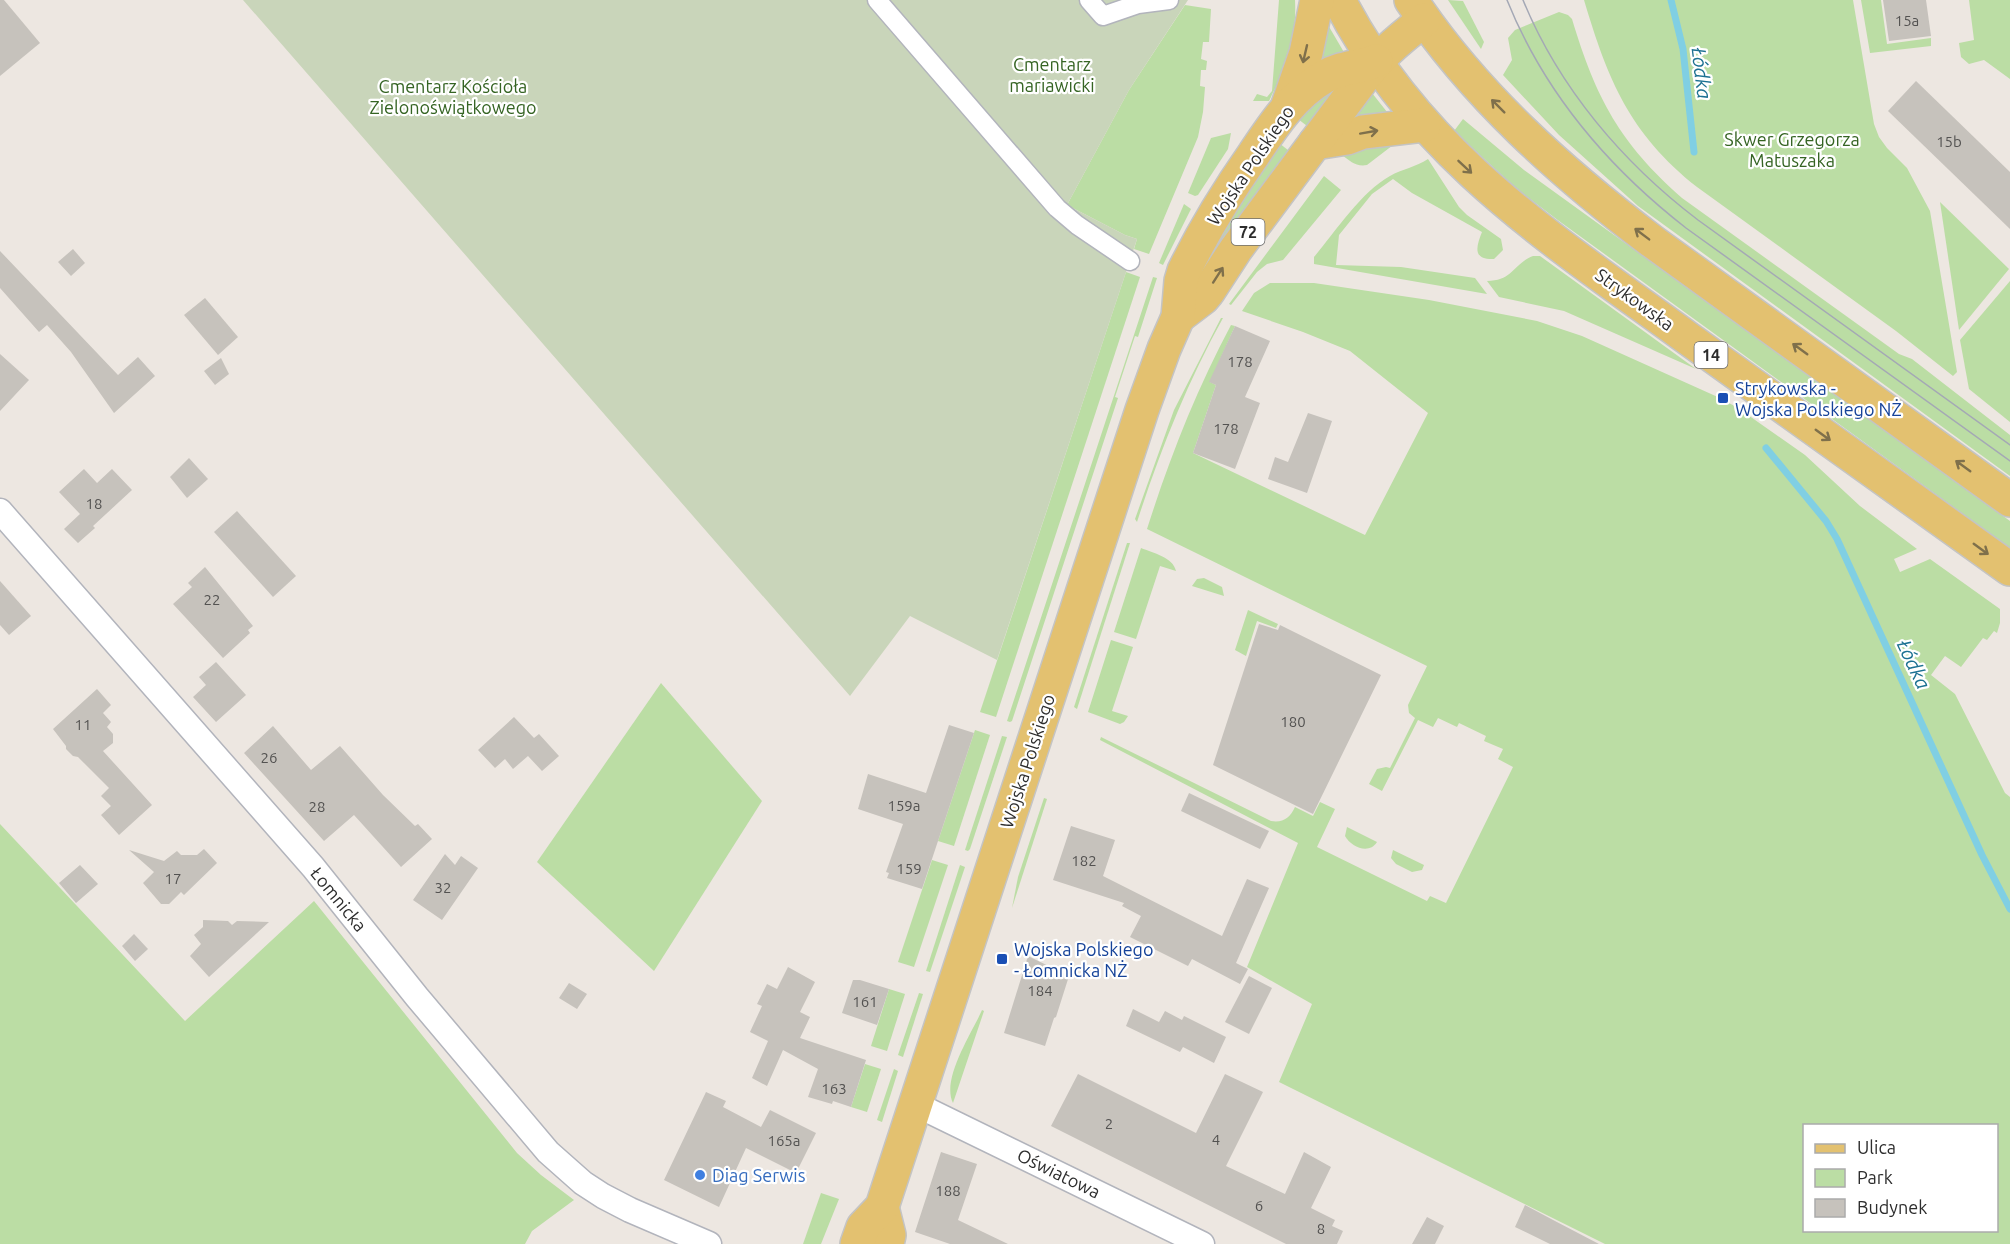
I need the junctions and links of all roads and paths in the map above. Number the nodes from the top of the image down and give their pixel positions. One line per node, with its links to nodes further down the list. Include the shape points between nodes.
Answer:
1 (877, 0): 11 (street, via 1057,208)
2 (1089, 0): 3 (street, via 1103,16 1138,3)
3 (1169, 0)
4 (1317, 0): 8 (main road, 72, one-way to 8, via 1306,53)
5 (1339, 0): 7 (main road, 14)
6 (1417, 10): 7 (main road, Wojska Polskiego); 13 (main road, one-way to 6, via 1627,222 1487,96 1453,59)
7 (1376, 61): 8 (main road, Wojska Polskiego / 72, via 1327,75); 9 (main road, Strykowska / 14); 10 (main road, Wojska Polskiego)
8 (1288, 106): 12 (main road, Wojska Polskiego / 72, via 1199,241 1181,281)
9 (1424, 125): 10 (main road, one-way to 9, via 1363,132); 15 (main road, Strykowska / 14, one-way to 15, via 1531,224)
10 (1315, 143): 12 (main road, Wojska Polskiego / 72, one-way to 10, via 1208,292)
11 (1130, 261)
12 (1178, 317): 16 (main road, Wojska Polskiego / 72, via 1138,421)
13 (2010, 500)
14 (0, 511): 18 (street, Łomnicka, via 313,867 548,1152 603,1196)
15 (2010, 569)
16 (915, 1104): 17 (main road, Wojska Polskiego / 72); 21 (street, Oświatowa)
17 (882, 1207): 19 (main road, Wojska Polskiego / 72, via 863,1227); 20 (main road, via 889,1235)
18 (709, 1244)
19 (857, 1244)
20 (887, 1244)
21 (1202, 1244)

